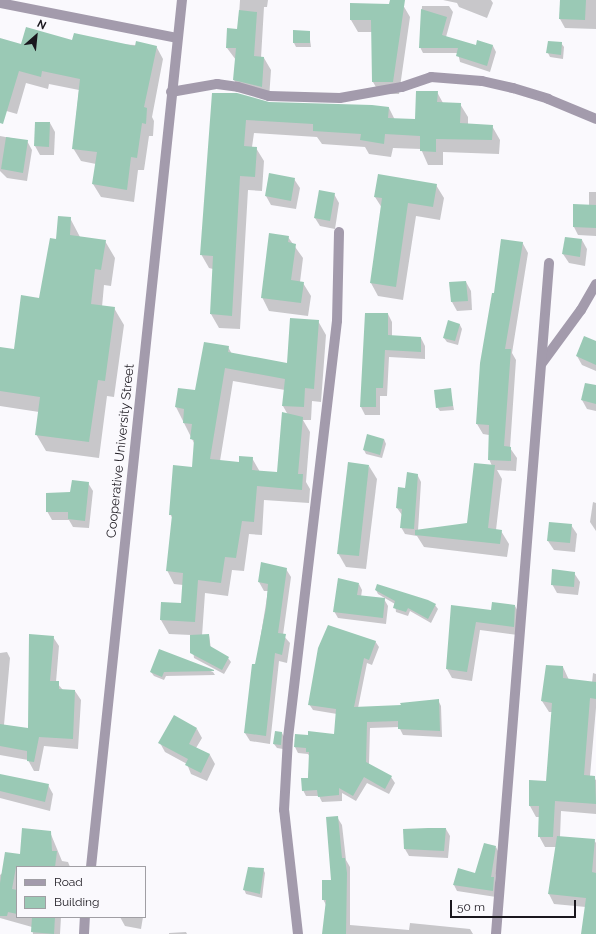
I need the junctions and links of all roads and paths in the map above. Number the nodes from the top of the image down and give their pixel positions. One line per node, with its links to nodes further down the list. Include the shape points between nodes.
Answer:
1 (182, 0): 3 (street, Cooperative University Street)
2 (0, 3): 3 (street)
3 (177, 38): 4 (street, Cooperative University Street)
4 (171, 92): 5 (street, via 217,84 238,86 270,96 340,98 402,87 431,77 482,81 513,88); 10 (street, Cooperative University Street)
5 (596, 119)
6 (339, 232): 13 (street, via 337,321 288,738 284,810)
7 (550, 263): 9 (street)
8 (596, 284): 9 (street, via 581,310)
9 (542, 363): 14 (street)
10 (91, 866)
11 (86, 918): 12 (street)
12 (84, 934)
13 (298, 934)
14 (496, 934)

